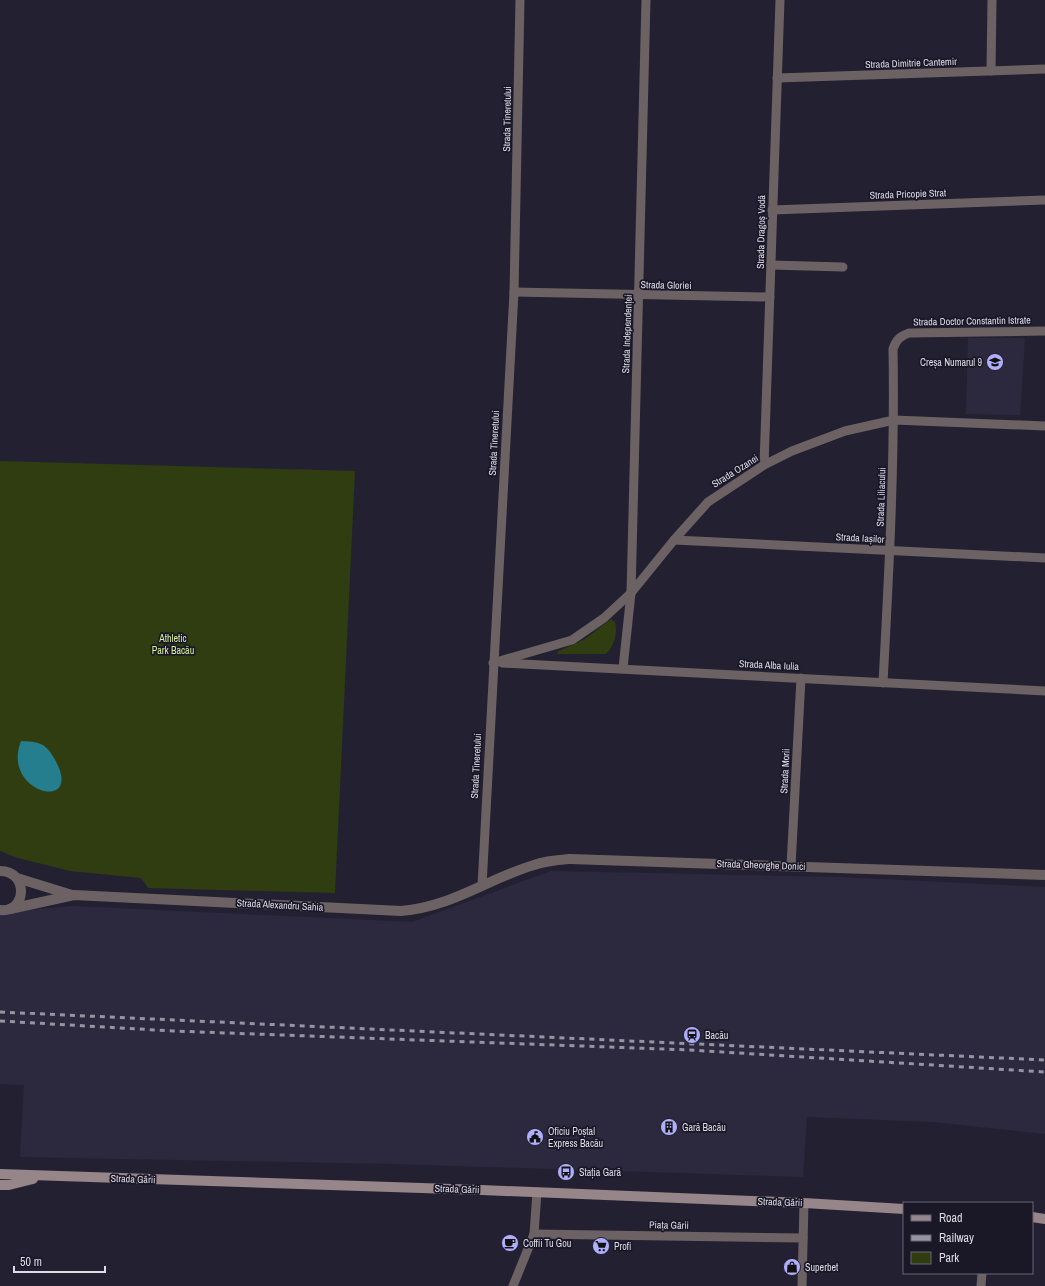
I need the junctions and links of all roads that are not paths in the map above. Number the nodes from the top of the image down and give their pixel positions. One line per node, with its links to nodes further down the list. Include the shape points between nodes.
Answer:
1 (520, 0): 12 (street, Strada Tineretului)
2 (646, 0): 13 (street, Strada Independenței)
3 (780, 0): 7 (street, Strada Dragoș Vodă)
4 (992, 0): 6 (street)
5 (1045, 69): 6 (street, Strada Dimitrie Cantemir)
6 (991, 71): 7 (street, Strada Dimitrie Cantemir)
7 (777, 78): 9 (street, Strada Dragoș Vodă)
8 (1045, 200): 9 (street, Strada Pricopie Strat)
9 (772, 210): 10 (street, Strada Dragoș Vodă)
10 (771, 265): 11 (street); 14 (street, Strada Dragoș Vodă)
11 (843, 267)
12 (514, 292): 13 (street, Strada Gloriei); 24 (street, Strada Tineretului)
13 (639, 295): 14 (street, Strada Gloriei); 23 (street, Strada Independenței)
14 (770, 297): 19 (street, Strada Dragoș Vodă)
15 (1045, 331): 16 (street, Strada Doctor Constantin Istrate, via 909,333)
16 (900, 337): 17 (street, Strada Liliacului, via 893,349)
17 (894, 420): 18 (street, Strada Ozanei); 19 (street, Strada Ozanei, via 845,431 792,451); 21 (street, Strada Liliacului)
18 (1045, 426)
19 (764, 465): 20 (street, Strada Ozanei, via 708,502)
20 (674, 540): 21 (street, Strada Iașilor); 23 (street, Strada Ozanei)
21 (891, 550): 22 (street, Strada Iașilor); 27 (street, Strada Liliacului)
22 (1045, 558)
23 (631, 593): 24 (street, Strada Ozanei, via 604,618 572,640); 25 (street, Strada Independenței)
24 (493, 663): 25 (street, Strada Alba Iulia); 33 (street, Strada Tineretului)
25 (623, 668): 26 (street, Strada Alba Iulia)
26 (801, 678): 27 (street, Strada Alba Iulia); 29 (street, Strada Morii)
27 (883, 683): 28 (street, Strada Alba Iulia)
28 (1045, 691)
29 (791, 866): 31 (street, Strada Gheorghe Donici); 33 (street, Strada Gheorghe Donici, via 570,859 534,865)
30 (0, 871): 32 (street, Strada Alexandru Sahia)
31 (1045, 875)
32 (17, 878): 34 (street, Strada Alexandru Sahia); 35 (street, via 21,885 21,894 16,905)
33 (482, 886): 34 (street, Strada Alexandru Sahia, via 440,905 401,911)
34 (74, 895): 35 (street, Strada Alexandru Sahia)
35 (5, 910)
36 (5, 1174): 37 (main road, Strada Gării)
37 (44, 1176): 38 (main road); 39 (main road, Strada Gării)
38 (0, 1185)
39 (537, 1192): 40 (main road, Strada Gării); 44 (street)
40 (804, 1203): 41 (main road, Strada Gării); 45 (street)
41 (903, 1209)
42 (1033, 1218): 43 (main road)
43 (1045, 1219)
44 (534, 1234): 45 (street, Piața Gării); 47 (street)
45 (803, 1238): 48 (street)
46 (982, 1274): 49 (street)
47 (513, 1286)
48 (802, 1286)
49 (982, 1286)

